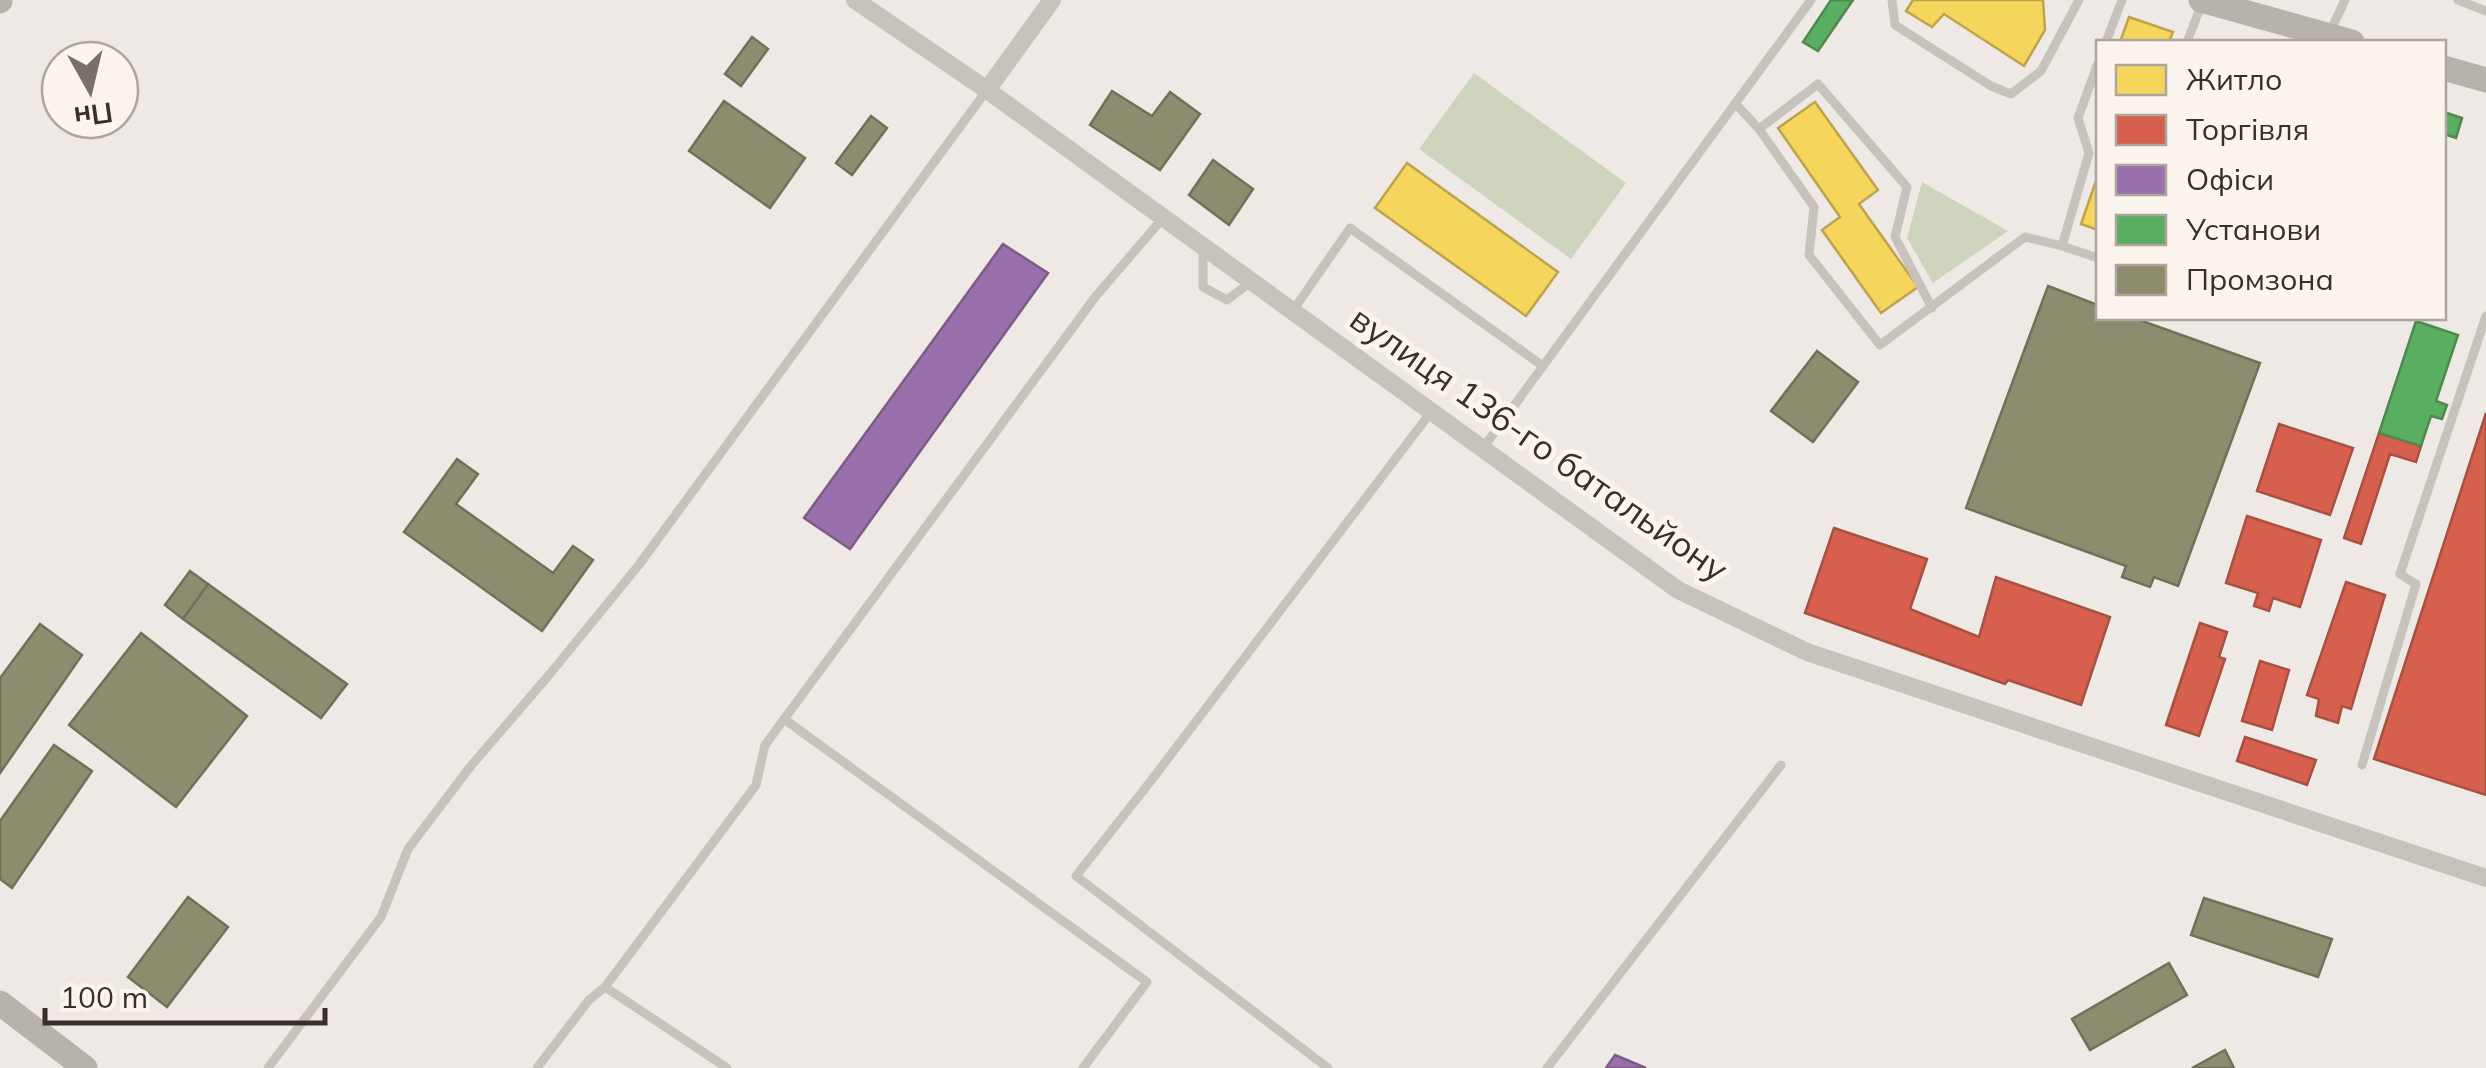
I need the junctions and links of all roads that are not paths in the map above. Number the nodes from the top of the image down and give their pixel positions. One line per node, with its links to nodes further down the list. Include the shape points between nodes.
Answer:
1 (854, 0): 17 (street, вулиця 136-го батальйону)
2 (1052, 0): 17 (street)
3 (1810, 0): 18 (lane)
4 (1892, 0): 5 (lane, via 1895,25 2012,94 2041,71)
5 (2080, 0)
6 (2122, 0): 12 (lane)
7 (2202, 0): 11 (main road); 13 (lane)
8 (2345, 0): 11 (lane)
9 (2458, 0): 10 (lane)
10 (2486, 11)
11 (2340, 39)
12 (2107, 40)
13 (2188, 40)
14 (2096, 68): 21 (lane, via 2078,118 2088,153)
15 (2446, 69): 16 (main road)
16 (2486, 80)
17 (986, 90): 20 (street, вулиця 136-го батальйону); 38 (lane, via 638,566 408,850 381,917)
18 (1735, 104): 19 (lane); 28 (lane)
19 (1759, 129): 25 (lane, via 1814,207 1809,255 1880,345); 25 (lane, via 1818,84 1907,187 1896,237)
20 (1163, 218): 22 (street, вулиця 136-го батальйону); 31 (lane, via 1096,296)
21 (2062, 246): 23 (lane); 25 (lane, via 2025,237)
22 (1203, 247): 24 (street, вулиця 136-го батальйону); 24 (lane, via 1203,287 1227,300)
23 (2096, 257)
24 (1251, 282): 26 (street, вулиця 136-го батальйону)
25 (1932, 308)
26 (1292, 312): 28 (lane, via 1350,228); 29 (street, вулиця 136-го батальйону)
27 (2486, 316): 33 (lane, via 2400,574 2416,584)
28 (1543, 366): 30 (lane)
29 (1431, 412): 30 (street, вулиця 136-го батальйону); 42 (lane, via 1076,876)
30 (1483, 448): 34 (street, вулиця 136-го батальйону, via 1678,590 1807,652)
31 (784, 718): 35 (lane, via 765,744 756,786); 41 (lane, via 1147,982)
32 (1781, 765): 43 (lane)
33 (2362, 765)
34 (2486, 878)
35 (606, 987): 39 (lane); 40 (lane)
36 (0, 1003): 37 (main road)
37 (85, 1068)
38 (268, 1068)
39 (537, 1068)
40 (727, 1068)
41 (1083, 1068)
42 (1328, 1068)
43 (1547, 1068)

